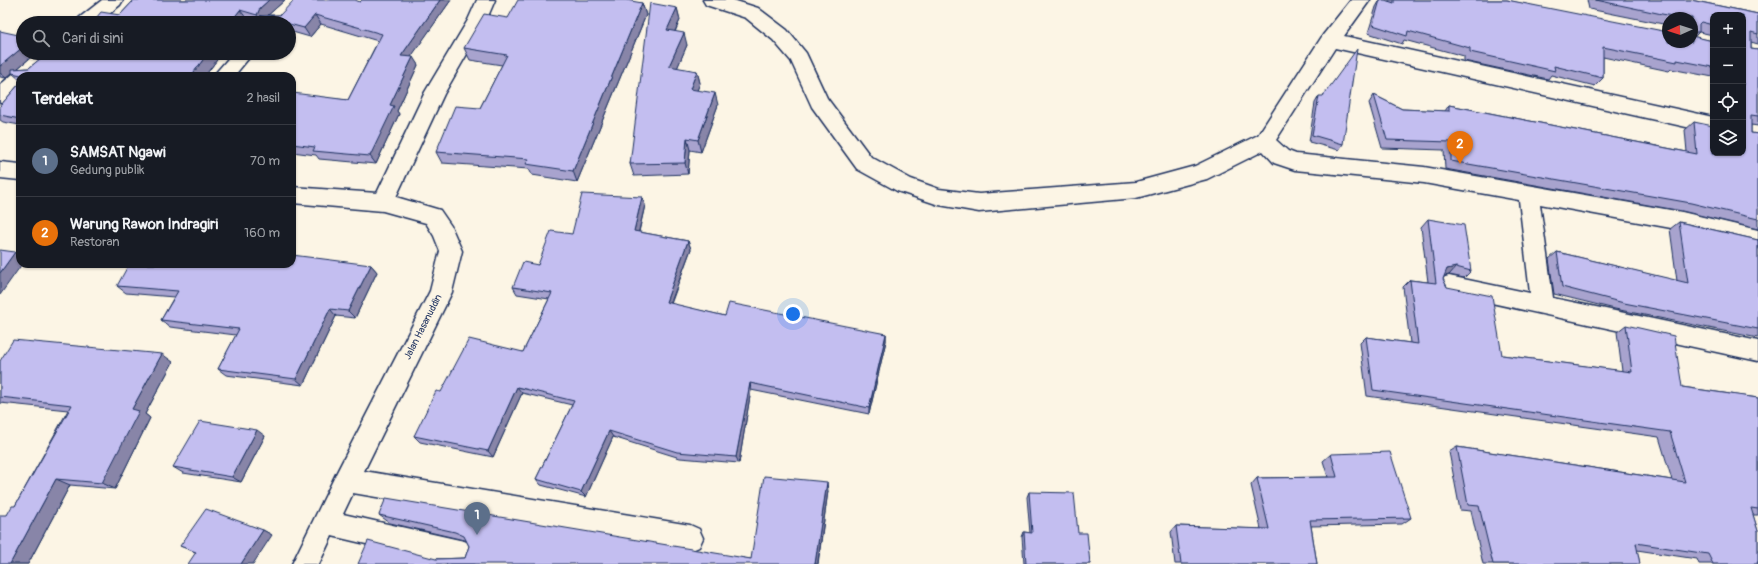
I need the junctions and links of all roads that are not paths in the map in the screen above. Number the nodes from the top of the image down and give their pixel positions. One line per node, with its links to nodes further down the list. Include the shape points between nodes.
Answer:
1 (114, 0): 5 (street)
2 (486, 0): 17 (street, via 477,21 435,92)
3 (712, 0): 12 (street, via 752,12 780,36 799,58 819,102 864,163 904,185 939,197 979,203 1136,190 1200,173)
4 (1361, 0): 6 (street)
5 (95, 16)
6 (1330, 40): 11 (street); 12 (street)
7 (238, 60): 8 (street)
8 (227, 72)
9 (16, 82): 10 (street)
10 (0, 96)
11 (1710, 124)
12 (1265, 141): 15 (street, via 1281,157 1295,162 1424,175)
13 (0, 170): 14 (street)
14 (16, 172)
15 (1528, 193): 18 (street, via 1682,221); 20 (street)
16 (296, 195): 17 (street, Jalan Hasanuddin)
17 (383, 202): 22 (street, Jalan Hasanuddin, via 433,216 451,251 441,292)
18 (1758, 239)
19 (1449, 285): 20 (street)
20 (1543, 305): 21 (street)
21 (1758, 351)
22 (346, 480): 23 (street, Jalan Hasanuddin); 24 (street)
23 (326, 522): 25 (street, Jalan Hasanuddin); 26 (street, via 464,554)
24 (690, 538)
25 (305, 564)
26 (459, 564)

